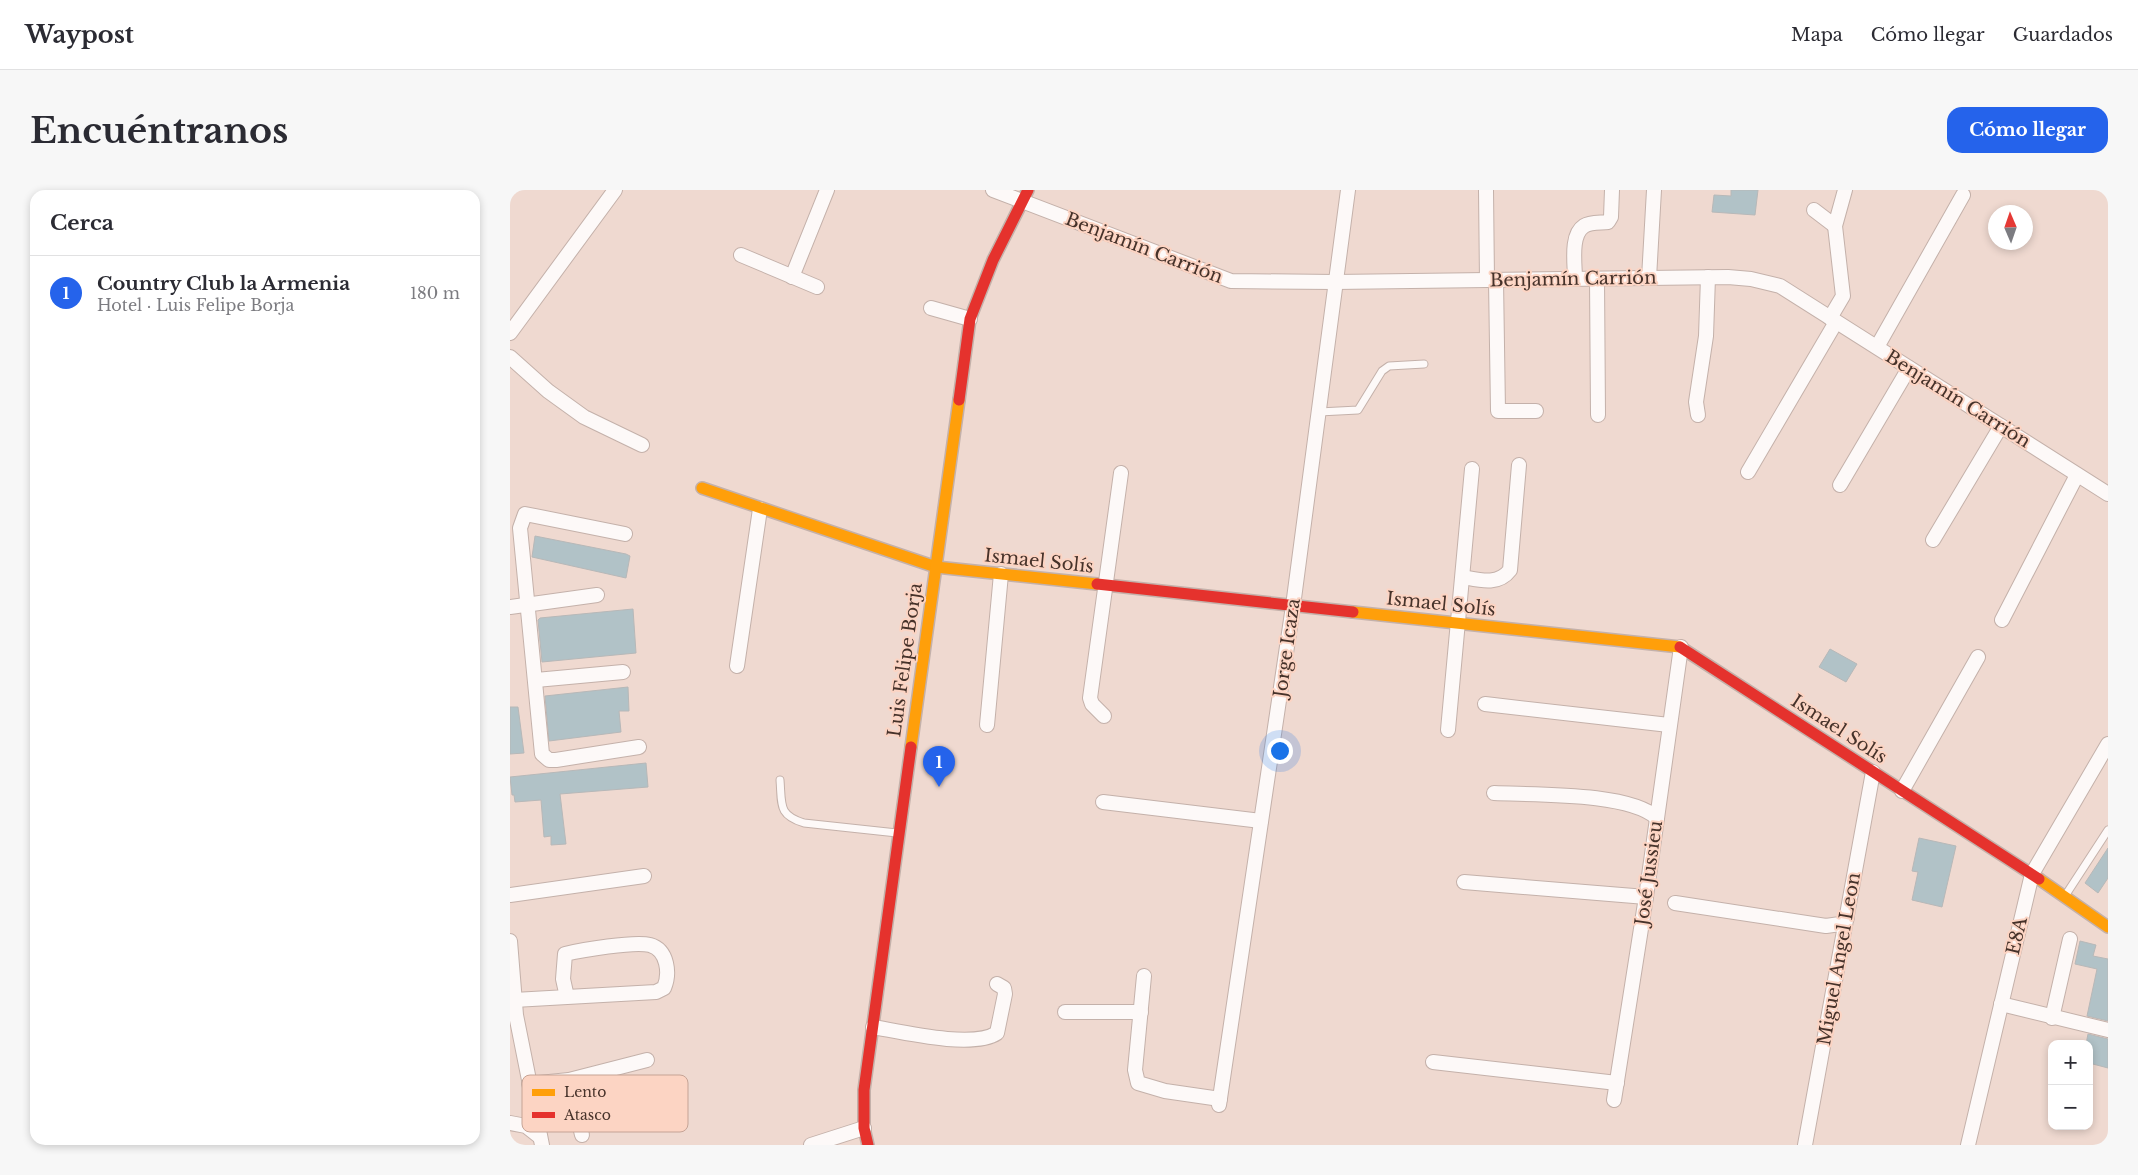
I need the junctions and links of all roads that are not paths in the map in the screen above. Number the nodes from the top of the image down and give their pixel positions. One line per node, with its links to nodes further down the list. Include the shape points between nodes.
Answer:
1 (615, 190): 25 (street)
2 (827, 190): 14 (street)
3 (992, 190): 10 (street, Benjamín Carrión)
4 (1348, 190): 20 (street, Jorge Icaza)
5 (1486, 190): 19 (street)
6 (1612, 190): 17 (street, via 1608,222 1585,225 1579,232 1575,242)
7 (1654, 190): 16 (street)
8 (1845, 190): 12 (street)
9 (1962, 195): 26 (street)
10 (1025, 196): 20 (street, Benjamín Carrión, via 1218,278 1245,282); 23 (street, Luis Felipe Borja, via 980,288)
11 (1814, 210): 12 (street)
12 (1835, 226): 24 (street, via 1843,296)
13 (741, 255): 14 (street)
14 (792, 277): 21 (street)
15 (1708, 277): 16 (street, Benjamín Carrión); 24 (street, Benjamín Carrión, via 1751,279 1780,286); 33 (street, via 1706,336 1696,402)
16 (1649, 278): 18 (street, Benjamín Carrión)
17 (1575, 279): 18 (street, Benjamín Carrión); 19 (street, Benjamín Carrión)
18 (1596, 279): 32 (street)
19 (1492, 280): 20 (street, Benjamín Carrión); 30 (street, via 1498,411)
20 (1335, 282): 31 (street, Jorge Icaza)
21 (818, 287)
22 (931, 308): 23 (street)
23 (970, 319): 47 (street, Luis Felipe Borja)
24 (1833, 320): 26 (street, Benjamín Carrión); 38 (street)
25 (510, 333)
26 (1876, 347): 29 (street, Benjamín Carrión)
27 (510, 357): 35 (street, via 584,417)
28 (1424, 364): 31 (lane, via 1389,366 1358,410)
29 (1909, 368): 34 (street, Benjamín Carrión); 41 (street)
30 (1536, 411)
31 (1318, 412): 53 (street, Jorge Icaza)
32 (1598, 415)
33 (1698, 415)
34 (2001, 426): 40 (street, Benjamín Carrión); 46 (street)
35 (642, 445)
36 (1519, 465): 49 (street, via 1510,570 1505,577 1494,581)
37 (1472, 469): 49 (street)
38 (1748, 472)
39 (1121, 473): 50 (street)
40 (2077, 475): 43 (street, Benjamín Carrión); 55 (street)
41 (1840, 485)
42 (702, 488): 44 (street, Ismael Solís)
43 (2108, 494)
44 (760, 509): 47 (street, Ismael Solís); 59 (street)
45 (625, 534): 52 (street, via 525,514 520,528)
46 (1933, 540)
47 (936, 567): 48 (street, Ismael Solís); 77 (street, Luis Felipe Borja)
48 (1001, 574): 50 (street, Ismael Solís); 64 (street)
49 (1463, 577): 56 (street)
50 (1107, 586): 53 (street, Ismael Solís); 63 (street, via 1090,698)
51 (597, 595): 52 (street)
52 (529, 604): 54 (street); 61 (street)
53 (1293, 606): 56 (street, Ismael Solís); 75 (street, Jorge Icaza)
54 (510, 607)
55 (2002, 620)
56 (1459, 623): 57 (street, Ismael Solís); 66 (street)
57 (1681, 646): 65 (street, José Jussieu); 69 (street, Ismael Solís)
58 (1978, 656): 71 (street)
59 (737, 666)
60 (622, 672): 61 (street)
61 (536, 680): 68 (street, via 542,754 549,760)
62 (1485, 704): 65 (street)
63 (1104, 716)
64 (987, 725)
65 (1670, 725): 74 (street, José Jussieu)
66 (1448, 730)
67 (2108, 744): 78 (street, E8A)
68 (639, 747)
69 (1873, 772): 71 (street, Ismael Solís); 85 (street, Miguel Angel Leon)
70 (780, 780): 77 (lane, via 782,808 790,818 804,823)
71 (1902, 791): 78 (street, Ismael Solís)
72 (1494, 793): 74 (street, via 1614,799 1650,811)
73 (1103, 802): 75 (street)
74 (1657, 818): 82 (street, José Jussieu)
75 (1261, 822): 96 (street, Jorge Icaza, via 1220,1102 1138,1082 1135,1070)
76 (2108, 830): 83 (lane)
77 (899, 833): 99 (street, Luis Felipe Borja)
78 (2032, 874): 83 (street, Ismael Solís); 94 (street, E8A)
79 (644, 876): 81 (street)
80 (1464, 882): 82 (street)
81 (510, 896)
82 (1646, 897): 106 (street, José Jussieu)
83 (2065, 897): 86 (street, Ismael Solís)
84 (1675, 903): 85 (street, via 1826,926 1840,924)
85 (1847, 918): 115 (street, Miguel Angel Leon)
86 (2108, 927)
87 (2070, 939): 98 (street)
88 (510, 941): 90 (street)
89 (1144, 976): 96 (street)
90 (512, 980): 93 (street)
91 (996, 984): 99 (street, via 1004,988 1006,994 997,1034 988,1039 964,1041)
92 (567, 997): 92 (street, via 656,992 664,988 668,980 666,960 651,945 565,954); 93 (street)
93 (514, 1000): 97 (street)
94 (2001, 1004): 98 (street); 116 (street, E8A)
95 (1065, 1012): 96 (street)
96 (1141, 1012)
97 (516, 1015): 100 (street); 104 (street)
98 (2052, 1018): 101 (street)
99 (873, 1026): 108 (street, Luis Felipe Borja, via 864,1090)
100 (510, 1029)
101 (2108, 1030)
102 (647, 1060): 105 (street)
103 (1433, 1062): 106 (street)
104 (527, 1075)
105 (588, 1075)
106 (1616, 1084): 107 (street, José Jussieu)
107 (1614, 1100)
108 (864, 1128): 113 (street); 114 (street, Luis Felipe Borja)
109 (532, 1132): 112 (street)
110 (581, 1132): 111 (street)
111 (582, 1135)
112 (541, 1141)
113 (811, 1145)
114 (868, 1145)
115 (1805, 1145)
116 (1968, 1145)

